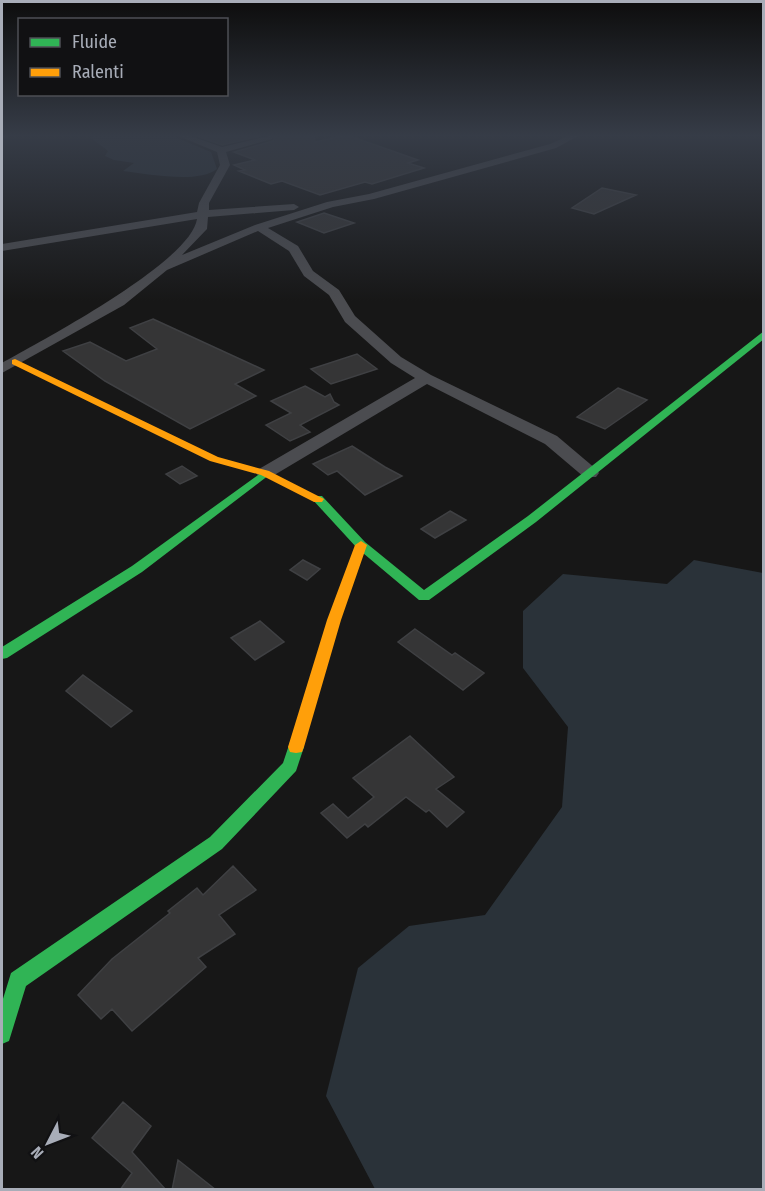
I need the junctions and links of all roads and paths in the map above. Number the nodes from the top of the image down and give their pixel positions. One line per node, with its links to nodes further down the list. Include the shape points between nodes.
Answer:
1 (211, 191): 4 (street, via 204,203)
2 (393, 191): 3 (street)
3 (331, 204): 4 (street); 5 (street)
4 (204, 214): 6 (street); 7 (street, via 201,229)
5 (259, 227): 7 (street); 10 (street, via 294,249 308,273 334,293 350,319 396,360)
6 (2, 247)
7 (163, 267): 9 (street, via 119,302)
8 (764, 334): 12 (street)
9 (8, 365): 11 (street, via 214,459)
10 (426, 378): 11 (street); 12 (street, via 550,441)
11 (266, 473): 13 (street, via 323,502); 14 (street, via 214,515)
12 (590, 473): 13 (street, via 424,597)
13 (361, 545): 15 (street, via 290,766 216,843 18,980)
14 (2, 654)
15 (2, 1034)

